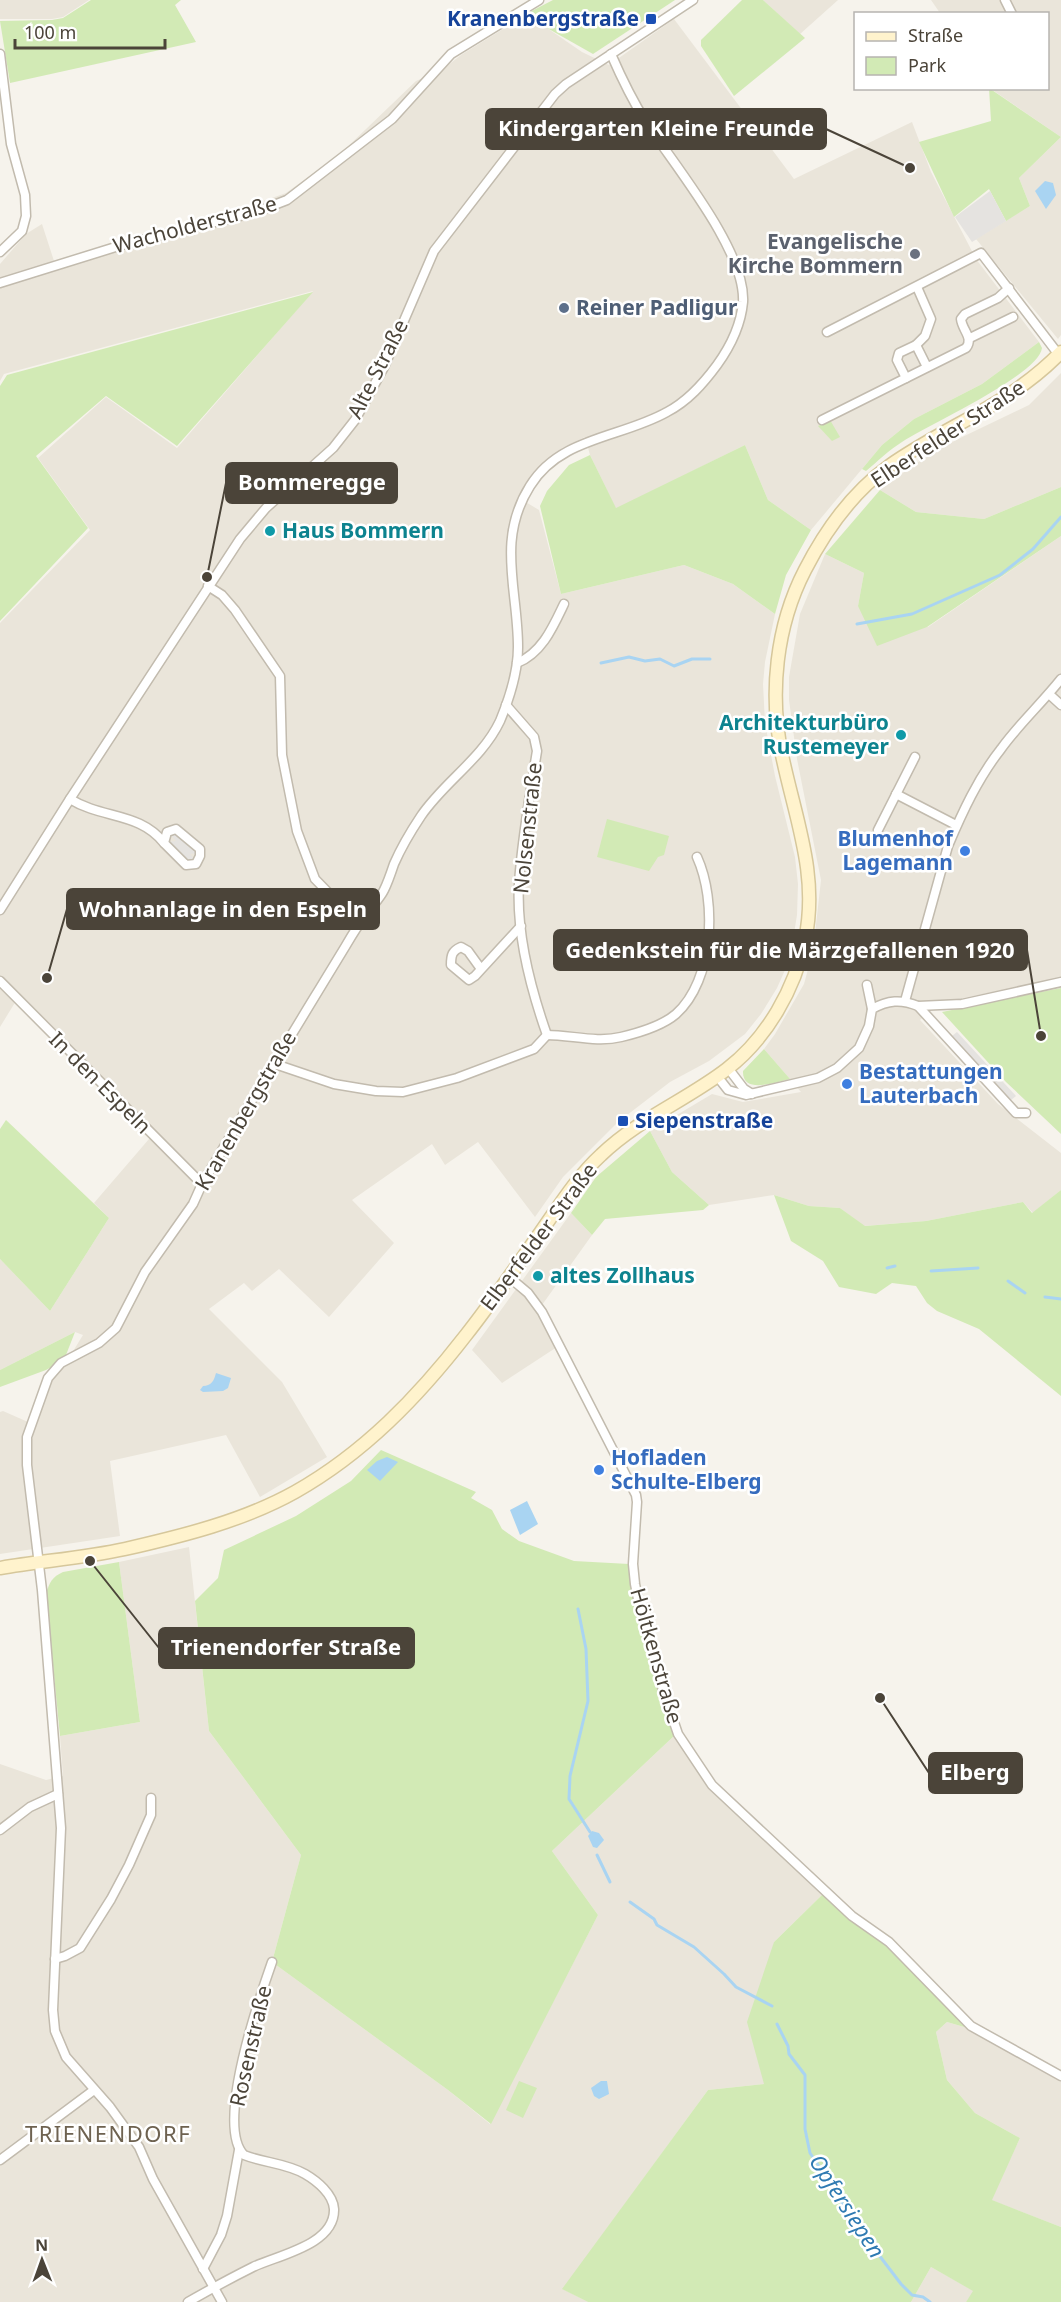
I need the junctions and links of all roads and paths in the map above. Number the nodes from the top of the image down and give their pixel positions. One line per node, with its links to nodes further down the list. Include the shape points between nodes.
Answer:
1 (539, 0): 6 (street, Wacholderstraße, via 451,54 392,119 286,200 256,212 111,248)
2 (693, 0): 4 (street, Alte Straße)
3 (0, 54): 5 (street, via 11,144 27,216 22,231)
4 (611, 54): 17 (street, Alte Straße, via 555,94 455,221 430,259 384,367 355,420 333,448 266,508); 19 (street, Kranenbergstraße, via 644,119 729,247 741,280 742,305 726,352 688,398 658,416 573,448 556,458 532,482 514,521 510,547)
5 (0, 252)
6 (0, 283)
7 (917, 287): 8 (street, via 981,253); 10 (street); 12 (street, via 931,319 925,336)
8 (1009, 288): 11 (street, via 998,298 965,314 961,325); 13 (street)
9 (1013, 317): 11 (street)
10 (827, 332)
11 (969, 338): 14 (street, via 969,346)
12 (916, 345): 14 (street); 15 (street, via 897,357)
13 (1060, 354): 43 (main road, Elberfelder Straße, via 1017,391 873,479 829,531 801,579 787,618 776,689 781,750 808,865 809,919 800,961 781,1003 757,1040)
14 (927, 367): 15 (street)
15 (906, 378): 16 (street)
16 (822, 420)
17 (208, 586): 26 (street, Alte Straße); 32 (street, via 235,610 280,676 282,755 297,831 315,879)
18 (564, 604): 19 (street, via 549,634 529,658)
19 (517, 663): 22 (street, Kranenbergstraße)
20 (1061, 679): 21 (street)
21 (1049, 694): 23 (street); 27 (street, via 994,758)
22 (506, 705): 32 (street, Kranenbergstraße, via 483,747 424,812 395,861 383,893); 33 (street, Nolsenstraße, via 534,737 537,751 519,883)
23 (1061, 705)
24 (915, 757): 25 (street)
25 (896, 794): 27 (street); 28 (street)
26 (70, 799): 29 (street, via 98,812 144,824); 31 (street, Alte Straße)
27 (956, 825): 38 (street)
28 (878, 830)
29 (164, 843): 29 (street, via 186,864 199,861 200,849 176,829 167,832)
30 (697, 857): 41 (street, via 704,873 709,910 707,951 696,984 682,1007 666,1020 621,1037)
31 (1, 905)
32 (359, 924): 42 (street, Kranenbergstraße)
33 (521, 926): 34 (street); 41 (street, Nolsenstraße, via 535,1000)
34 (481, 969)
35 (0, 981): 47 (street, In den Espeln)
36 (1061, 982): 39 (street, via 962,1004)
37 (867, 985): 40 (street)
38 (905, 1001): 39 (street); 40 (street, via 896,1000)
39 (918, 1006): 46 (street, via 1016,1113)
40 (872, 1009): 45 (street, via 860,1048 837,1068 807,1082)
41 (547, 1035): 42 (street, via 534,1049 457,1078 403,1092 334,1084)
42 (274, 1064): 47 (street, Kranenbergstraße)
43 (728, 1068): 44 (main road, Elberfelder Straße); 45 (street)
44 (717, 1076): 45 (street, via 728,1090 739,1095); 48 (main road, Elberfelder Straße, via 603,1152 567,1193)
45 (752, 1094)
46 (1026, 1113)
47 (202, 1184): 49 (street, Kranenbergstraße, via 193,1204 145,1272 116,1328 99,1343 61,1364 48,1378 29,1428 27,1446)
48 (509, 1277): 49 (main road, Elberfelder Straße, via 409,1403 354,1452 294,1492 228,1521 186,1534 123,1550); 56 (street, Höltkenstraße, via 542,1312 636,1495 633,1572 640,1609 675,1726 712,1785 845,1910 889,1942 971,2025)
49 (38, 1563): 50 (main road, Elberfelder Straße); 51 (street, Kranenbergstraße)
50 (0, 1568)
51 (58, 1794): 53 (street, via 30,1807); 54 (street, Kranenbergstraße, via 61,1856)
52 (151, 1798): 54 (street, via 151,1815 141,1839 98,1921 80,1948)
53 (0, 1830)
54 (55, 1959): 57 (street, Kranenbergstraße, via 55,2031 70,2063)
55 (272, 1962): 58 (street, Rosenstraße, via 254,2013 235,2100 235,2139)
56 (1061, 2076)
57 (94, 2090): 59 (street); 60 (street, Kranenbergstraße, via 139,2147)
58 (239, 2150): 60 (street, Rosenstraße, via 224,2225); 61 (street, via 252,2158 290,2167 314,2180 327,2193 333,2214 327,2229 305,2246)
59 (0, 2160)
60 (203, 2269): 61 (street, Kranenbergstraße)
61 (214, 2287): 62 (street); 63 (street, Kranenbergstraße)
62 (188, 2302)
63 (222, 2302)

